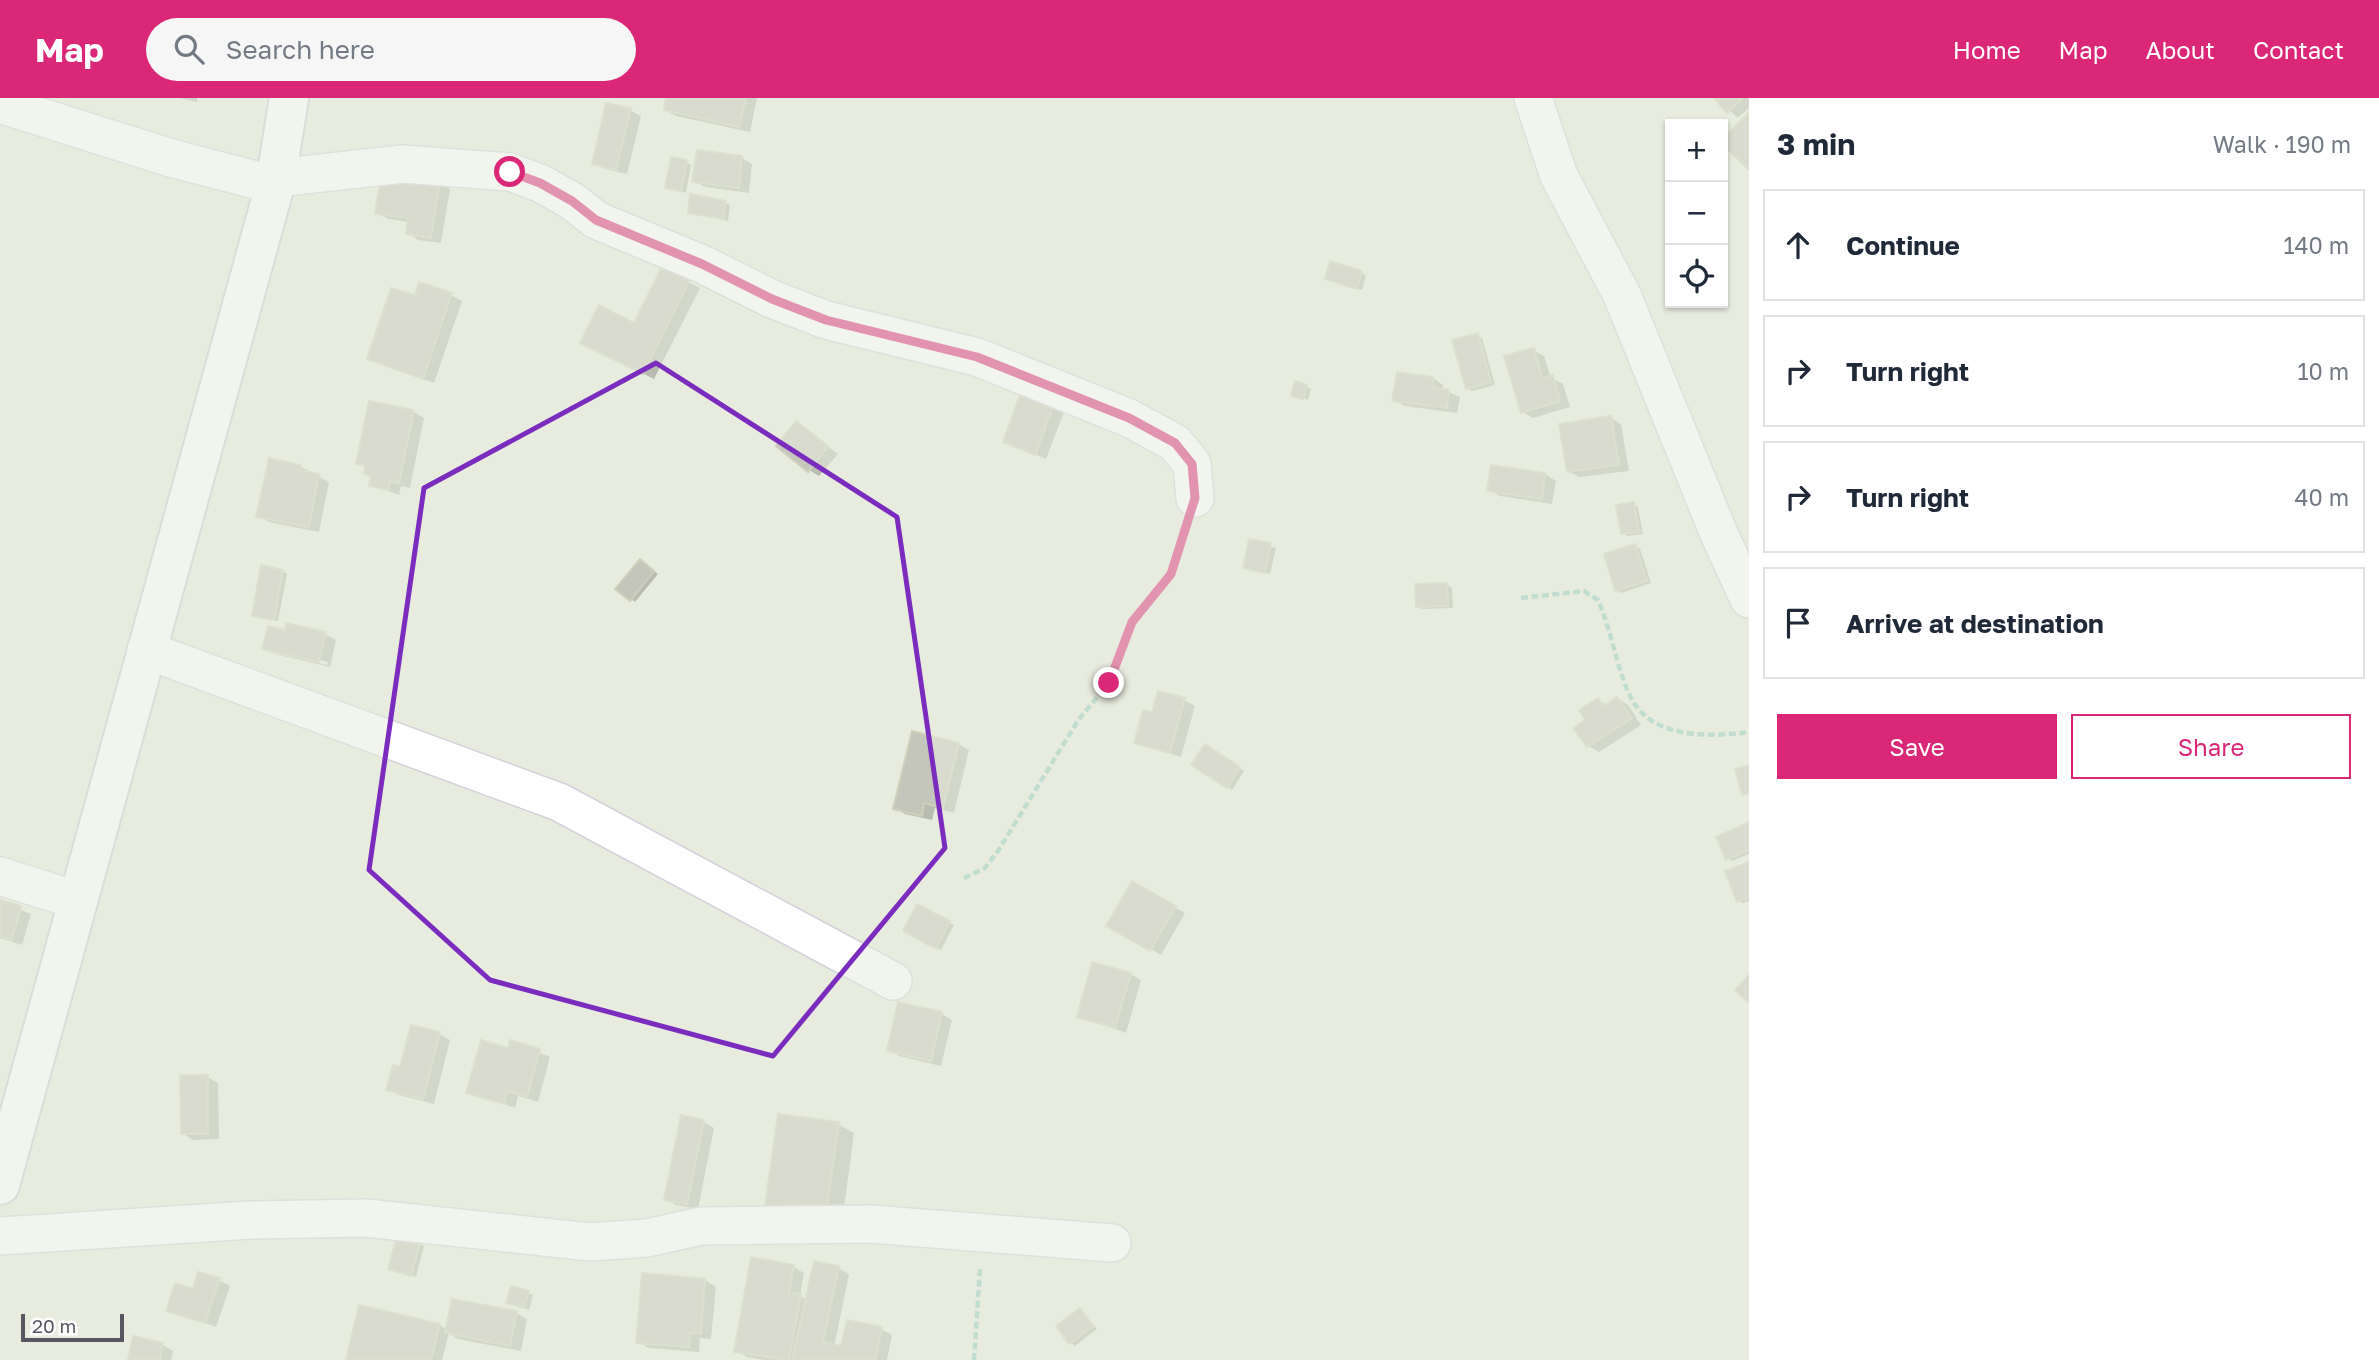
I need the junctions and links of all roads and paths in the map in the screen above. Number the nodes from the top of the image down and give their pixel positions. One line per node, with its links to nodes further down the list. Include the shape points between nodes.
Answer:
1 (289, 98): 4 (main road)
2 (1533, 98): 7 (street, via 1559,176 1622,295)
3 (0, 104): 4 (street, via 171,158)
4 (276, 181): 5 (street, via 402,164 510,172 561,195 596,220 772,299 826,320 977,357 1129,418 1175,443 1192,464); 8 (main road)
5 (1195, 498): 11 (path, via 1171,574 1132,622 1109,683 1080,719 998,851 985,868)
6 (1521, 598): 9 (path, via 1584,591 1598,600 1633,702 1647,719 1716,737)
7 (1749, 599)
8 (146, 650): 12 (main road); 13 (street, via 559,802)
9 (1749, 732)
10 (0, 876): 12 (street)
11 (964, 878)
12 (76, 900): 14 (main road)
13 (893, 981)
14 (0, 1185)
15 (982, 1232): 16 (street, via 870,1224 701,1226 647,1238 590,1242 366,1217); 17 (street); 18 (path)
16 (0, 1236)
17 (1112, 1243)
18 (974, 1360)

